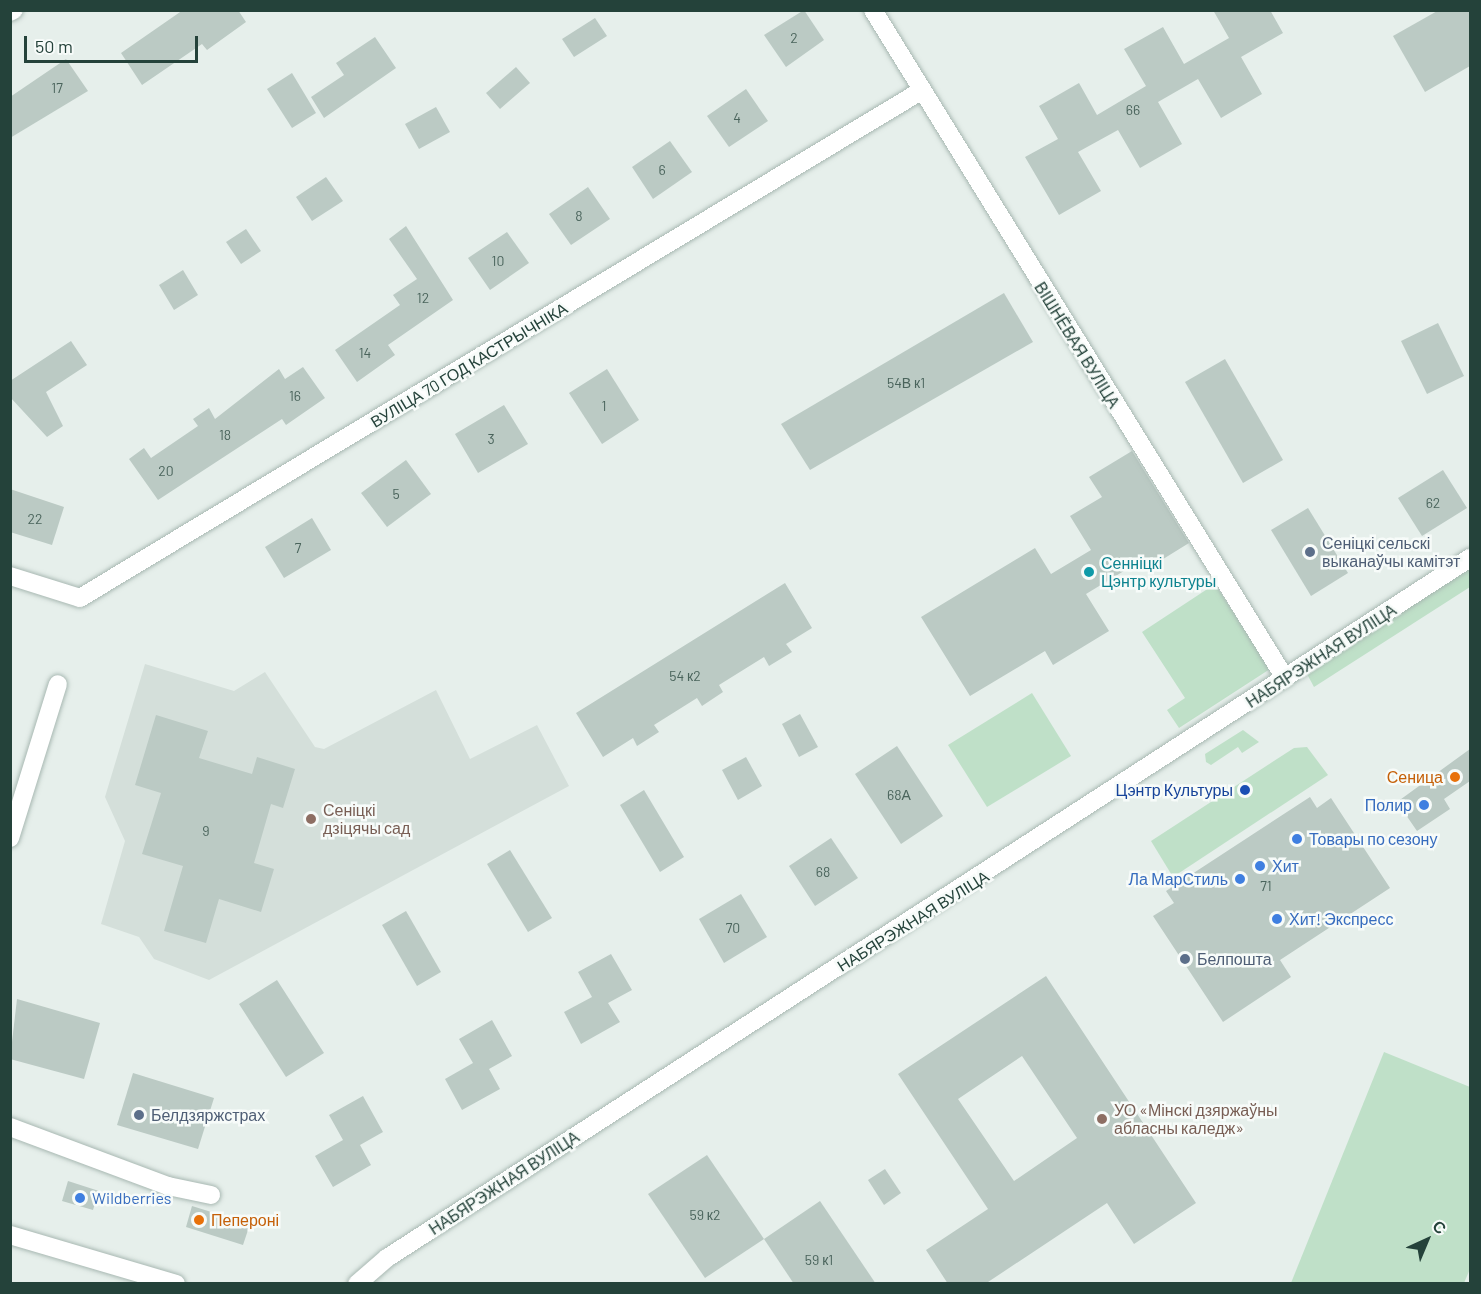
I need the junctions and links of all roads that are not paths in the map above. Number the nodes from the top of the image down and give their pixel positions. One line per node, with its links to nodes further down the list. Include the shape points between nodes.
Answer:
1 (873, 10): 2 (street, ВІШНЁВАЯ ВУЛІЦА)
2 (919, 92): 4 (street, ВУЛІЦА 70 ГОД КАСТРЫЧНІКА, via 80,598); 5 (street, ВІШНЁВАЯ ВУЛІЦА)
3 (1470, 558): 5 (street, НАБЯРЭЖНАЯ ВУЛІЦА)
4 (10, 576)
5 (1285, 678): 12 (street, НАБЯРЭЖНАЯ ВУЛІЦА, via 387,1258)
6 (58, 684): 7 (street)
7 (10, 838)
8 (10, 1127): 9 (street, via 168,1186)
9 (211, 1195)
10 (10, 1235): 11 (street)
11 (176, 1284)
12 (357, 1284)

